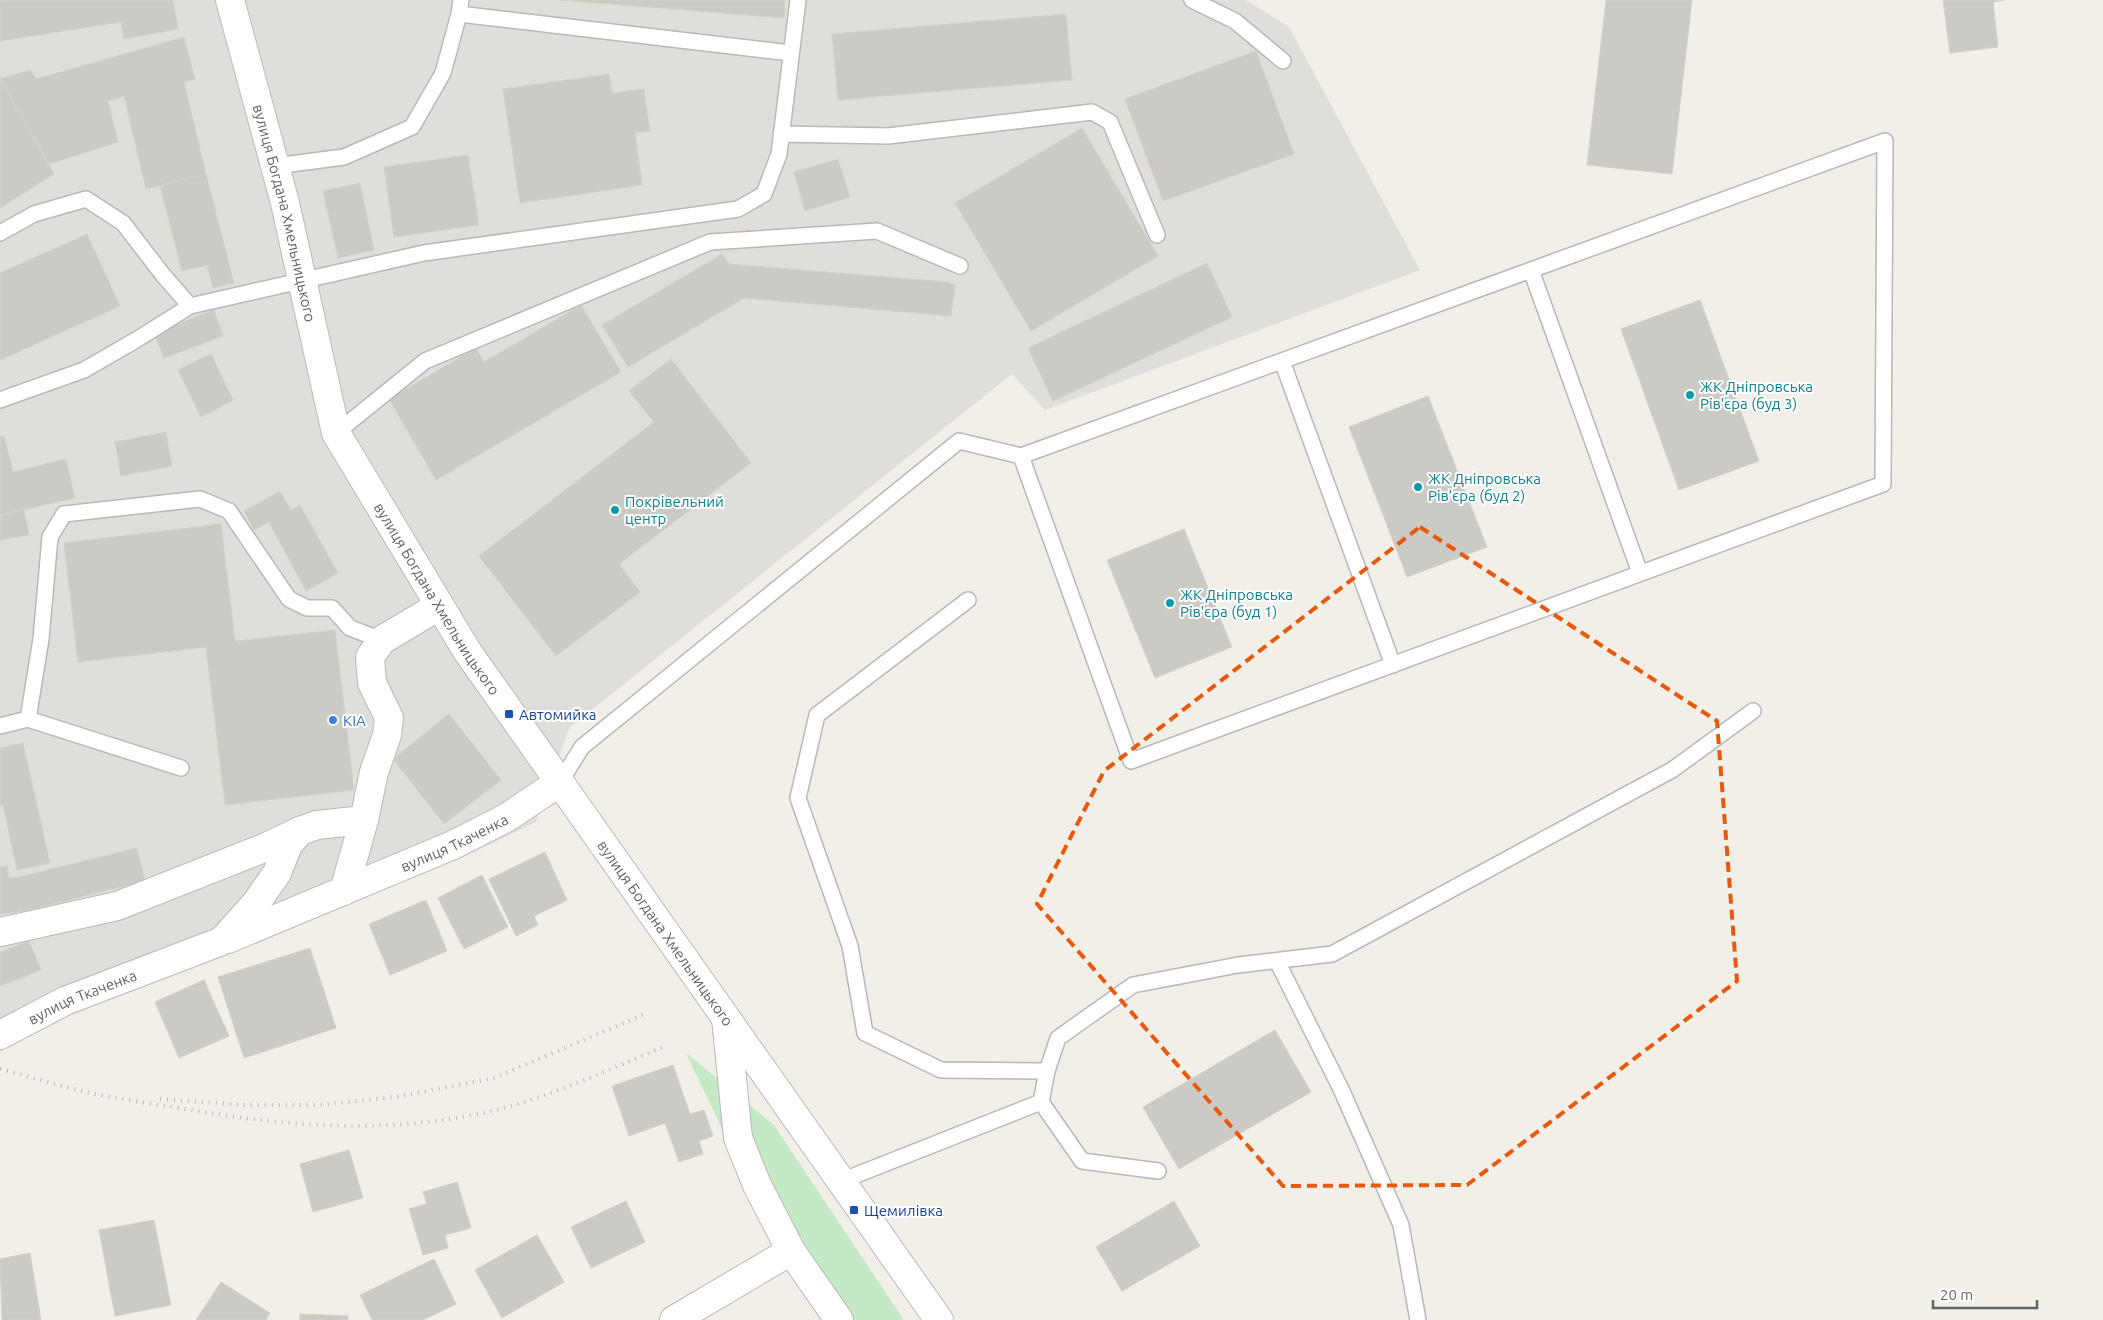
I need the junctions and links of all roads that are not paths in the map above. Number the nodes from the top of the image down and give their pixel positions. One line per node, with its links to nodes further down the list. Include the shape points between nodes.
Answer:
1 (230, 0): 8 (street, вулиця Богдана Хмельницького)
2 (798, 0): 5 (lane)
3 (1192, 0): 6 (lane, via 1235,21)
4 (460, 7): 5 (lane); 8 (lane, via 443,73 412,127 344,157)
5 (791, 53): 7 (lane)
6 (1283, 61)
7 (781, 134): 10 (lane, via 888,136 1092,112 1110,122); 13 (lane, via 779,154 764,194 738,209 424,252)
8 (275, 166): 13 (street, вулиця Богдана Хмельницького)
9 (0, 233): 14 (lane, via 34,214 86,199 123,223)
10 (1156, 235)
11 (960, 266): 17 (lane, via 877,231 710,242 425,361)
12 (1531, 270): 15 (lane); 19 (lane); 19 (lane, via 1885,141 1883,484)
13 (302, 281): 14 (lane); 17 (street, вулиця Богдана Хмельницького)
14 (190, 306): 16 (lane, via 84,370)
15 (1282, 361): 18 (lane); 23 (lane)
16 (0, 400)
17 (336, 433): 21 (street, вулиця Богдана Хмельницького)
18 (1021, 456): 23 (lane, via 1131,761); 28 (lane, via 959,441 582,747)
19 (1640, 574): 23 (lane)
20 (968, 600): 37 (lane, via 817,715 798,798 850,946 865,1033 941,1070)
21 (439, 606): 22 (street); 28 (street, вулиця Богдана Хмельницького)
22 (382, 640): 25 (lane, via 350,628 332,608 307,608 288,599 229,511 200,499 64,514 50,537 42,638); 29 (street, via 370,657 372,683 389,718)
23 (1393, 665)
24 (1753, 711): 34 (lane, via 1672,770 1332,954)
25 (28, 720): 26 (lane); 27 (lane)
26 (0, 726)
27 (181, 768)
28 (560, 782): 31 (street, вулиця Ткаченка, via 506,818 462,840); 35 (street, вулиця Богдана Хмельницького)
29 (364, 820): 30 (street, via 317,825); 31 (street)
30 (300, 831): 32 (street, via 117,906); 33 (street, вулиця Ткаченка, via 288,845 277,873 256,903)
31 (344, 890): 33 (street, вулиця Ткаченка)
32 (0, 932)
33 (222, 942): 36 (street, вулиця Ткаченка, via 65,1001)
34 (1277, 961): 37 (lane, via 1133,985 1058,1038); 45 (lane, via 1341,1089 1401,1225)
35 (726, 1018): 40 (street, вулиця Богдана Хмельницького); 41 (street, via 738,1138 757,1185)
36 (0, 1034)
37 (1047, 1071): 38 (lane)
38 (1041, 1102): 39 (lane, via 1082,1161); 40 (lane)
39 (1158, 1171)
40 (841, 1180): 44 (street, вулиця Богдана Хмельницького)
41 (791, 1251): 42 (street); 43 (street)
42 (674, 1320)
43 (838, 1320)
44 (939, 1320)
45 (1418, 1320)

